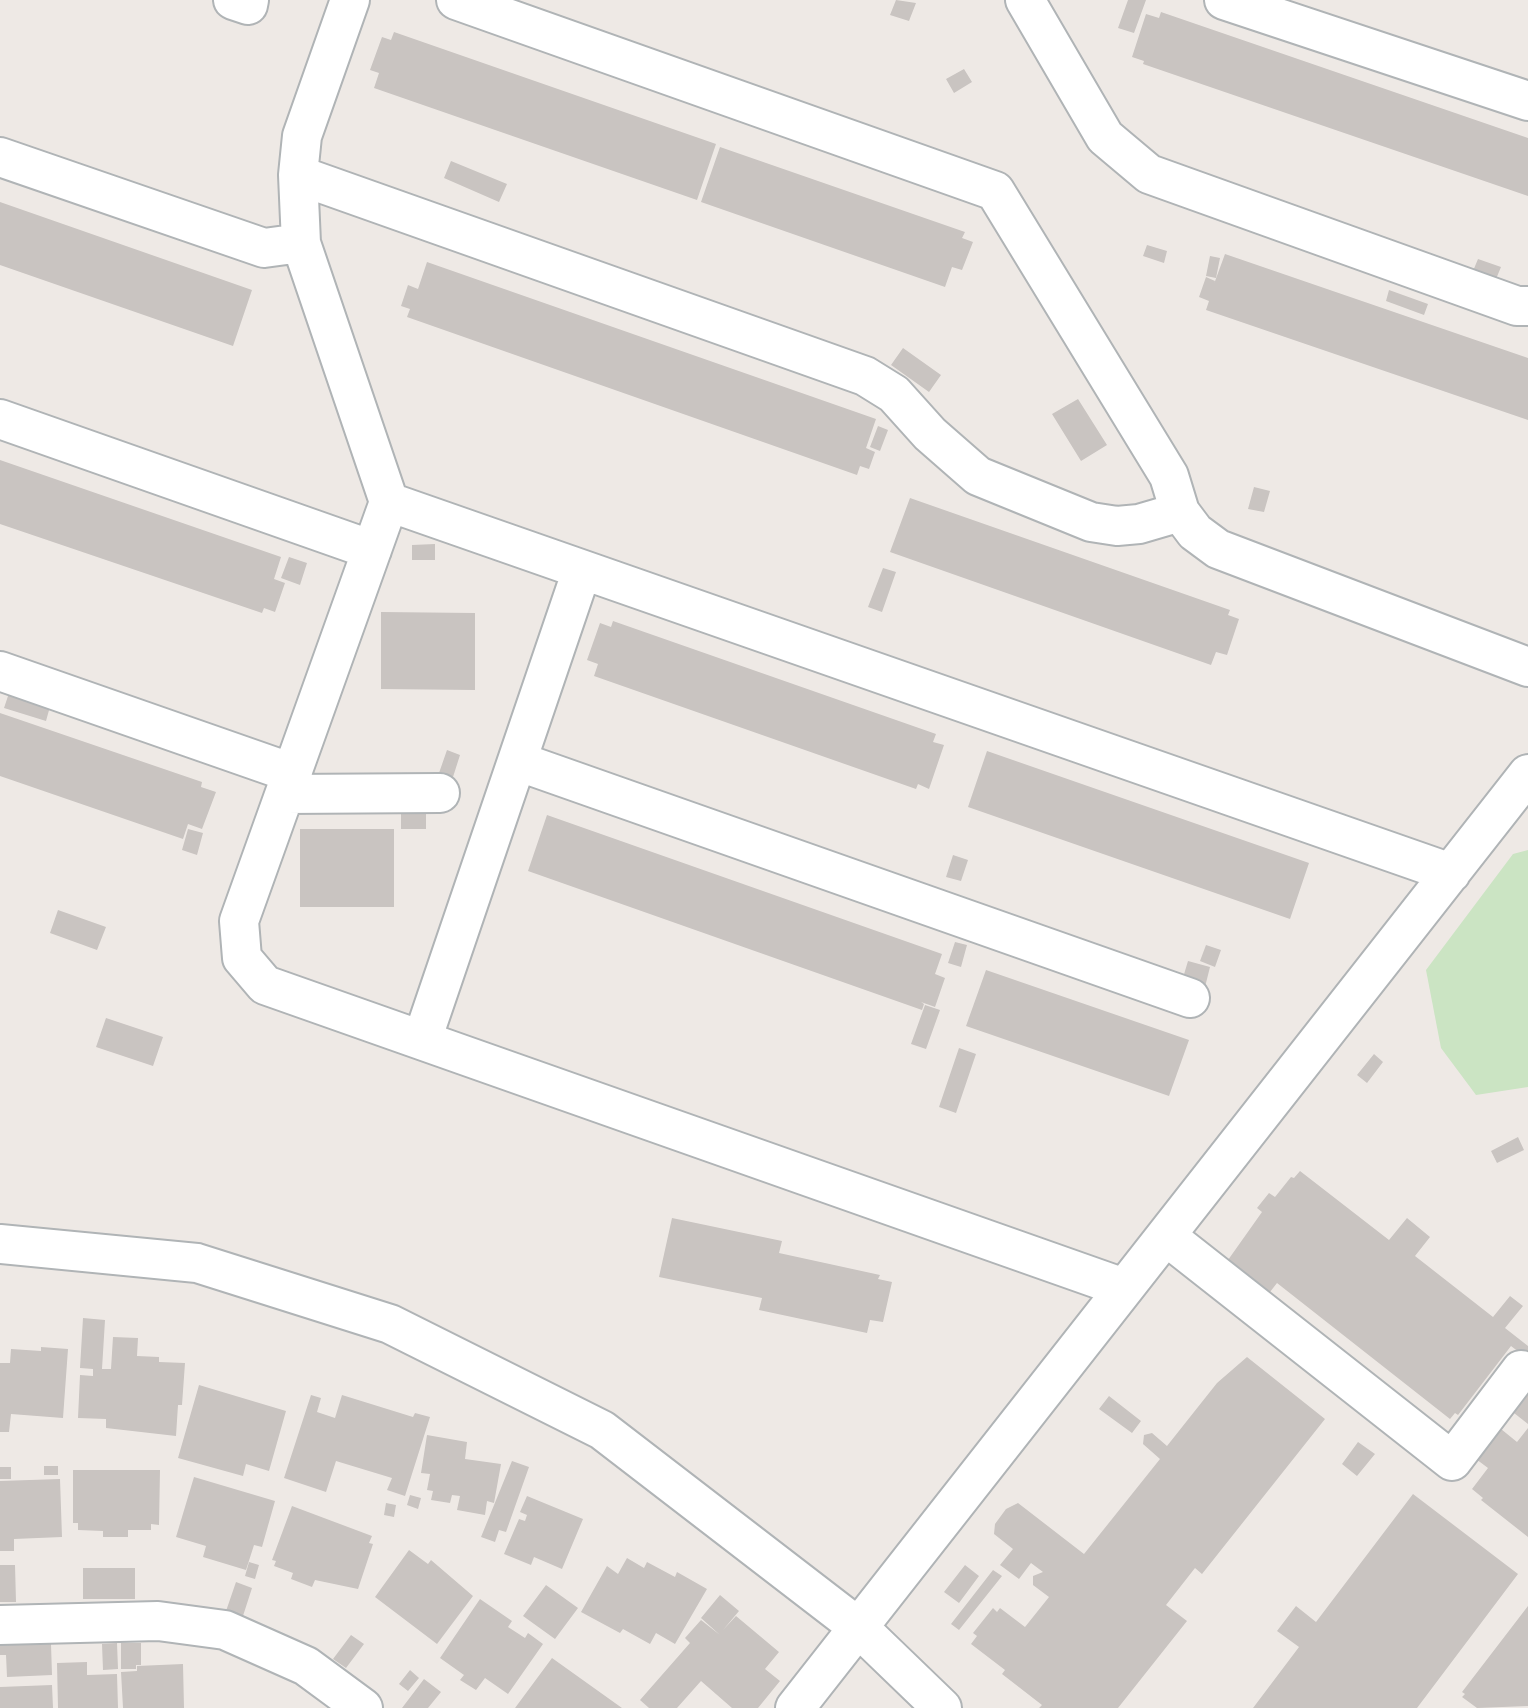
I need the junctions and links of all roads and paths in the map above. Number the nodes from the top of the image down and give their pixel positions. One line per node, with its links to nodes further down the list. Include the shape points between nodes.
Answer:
1 (233, 0): 2 (street, via 248,5)
2 (249, 0)
3 (351, 0): 9 (street, via 302,136)
4 (456, 0): 14 (street, via 995,191 1169,476)
5 (1025, 0): 11 (street, via 1105,137 1149,174 1517,306)
6 (1224, 0): 7 (street)
7 (1528, 101)
8 (0, 158): 10 (street, via 264,248)
9 (298, 175): 10 (street); 14 (street, via 865,376 894,394 978,476 1079,517 1117,526)
10 (302, 243): 13 (street)
11 (1528, 306)
12 (0, 419): 15 (street)
13 (389, 502): 15 (street); 16 (street)
14 (1180, 512): 17 (street, via 1195,532 1218,549)
15 (372, 550): 21 (street)
16 (582, 570): 19 (street); 24 (street)
17 (1528, 667)
18 (0, 671): 21 (street)
19 (517, 761): 25 (street); 26 (street)
20 (1528, 774): 23 (street)
21 (288, 784): 22 (street); 26 (street, via 239,921 242,958 265,985)
22 (440, 793)
23 (1513, 817): 24 (street)
24 (1451, 873): 27 (street)
25 (1190, 998)
26 (422, 1040): 29 (street)
27 (1166, 1236): 29 (street); 30 (street, via 1452,1461)
28 (0, 1244): 32 (street, via 197,1263 390,1324 602,1430)
29 (1124, 1288): 32 (street)
30 (1521, 1370)
31 (0, 1625): 33 (street, via 158,1622 225,1630 306,1667)
32 (858, 1627): 34 (street); 35 (street)
33 (363, 1708)
34 (795, 1708)
35 (942, 1708)

